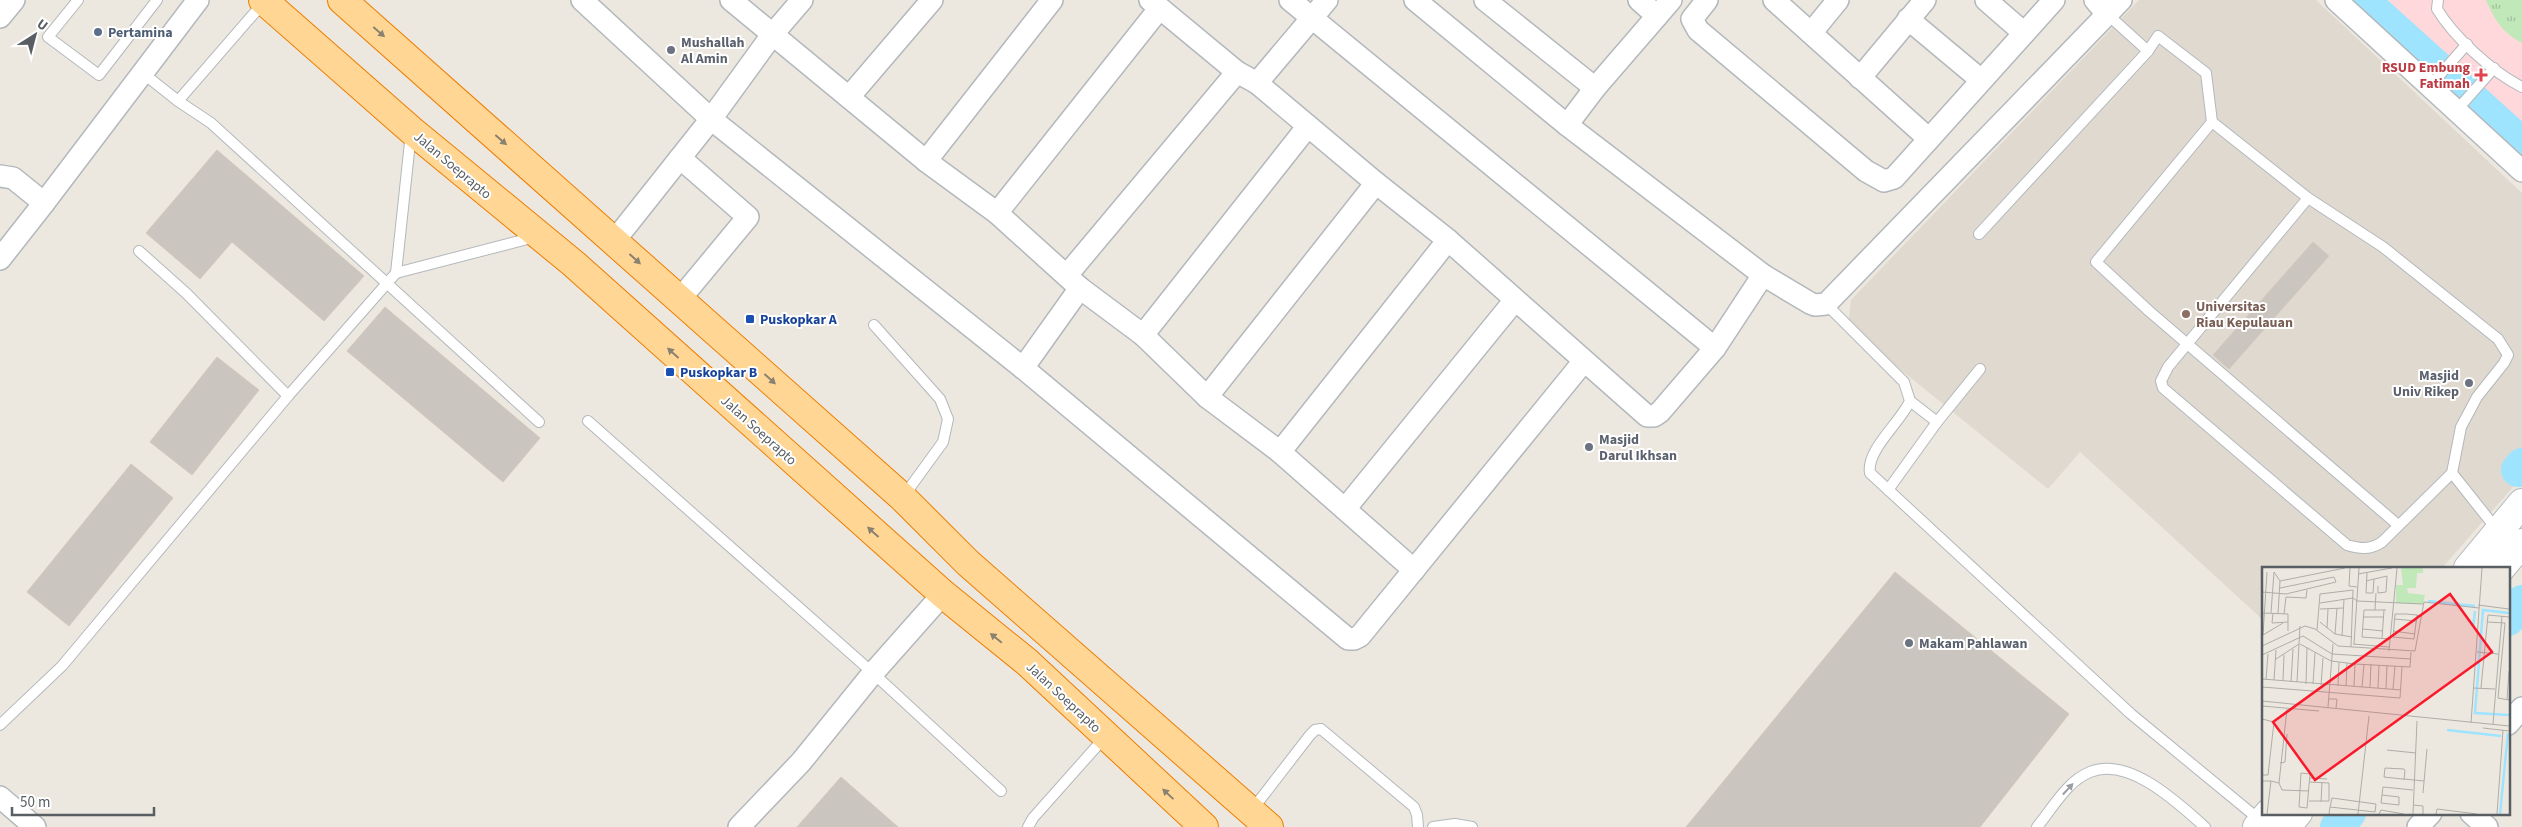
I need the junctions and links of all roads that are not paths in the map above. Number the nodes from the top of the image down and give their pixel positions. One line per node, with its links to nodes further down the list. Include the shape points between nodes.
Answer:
1 (14, 0): 29 (street)
2 (78, 0): 3 (lane, via 48,37 99,75)
3 (157, 0)
4 (198, 0): 39 (street)
5 (342, 0): 65 (highway, one-way to 65)
6 (582, 0): 49 (street)
7 (732, 0): 34 (street)
8 (802, 0): 34 (street)
9 (932, 0): 46 (street)
10 (1052, 0): 56 (street)
11 (1290, 0): 30 (street)
12 (1328, 0): 30 (street)
13 (1415, 0): 52 (street)
14 (1485, 0): 45 (street)
15 (1639, 0): 28 (street)
16 (1671, 0): 28 (street)
17 (1707, 0): 54 (street, via 1692,19 1698,30 1878,179 1894,178)
18 (1774, 0): 32 (street)
19 (1838, 0): 32 (street)
20 (1925, 0): 31 (street)
21 (1986, 0): 33 (street)
22 (2054, 0): 33 (street)
23 (2336, 0): 42 (street)
24 (2438, 0): 35 (lane, via 2437,9)
25 (264, 1): 47 (lane); 53 (highway, Jalan Soeprapto)
26 (1154, 4): 38 (street); 62 (street)
27 (2108, 5): 36 (lane); 75 (street)
28 (1657, 16): 45 (street)
29 (0, 17)
30 (1312, 19): 43 (street); 79 (street)
31 (1908, 19): 40 (street); 41 (street)
32 (1811, 33): 40 (street)
33 (2024, 33): 41 (street)
34 (772, 35): 46 (street); 49 (street)
35 (2464, 48): 37 (lane); 42 (lane)
36 (2148, 50): 50 (lane, via 2158,36 2206,73); 63 (lane)
37 (2491, 71): 44 (lane); 48 (lane)
38 (1238, 72): 43 (street); 71 (street)
39 (144, 74): 47 (lane); 61 (street)
40 (1860, 78): 54 (street)
41 (1982, 80): 54 (street)
42 (2433, 82): 48 (street)
43 (1257, 83): 51 (street)
44 (2522, 87)
45 (1595, 88): 52 (street)
46 (848, 97): 56 (street)
47 (178, 101): 72 (lane, via 212,123)
48 (2461, 106): 57 (street)
49 (711, 119): 55 (street); 81 (street)
50 (2212, 122): 60 (lane); 78 (lane, via 2096,262)
51 (1308, 126): 59 (street); 77 (street)
52 (1567, 126): 70 (street)
53 (411, 130): 64 (highway, Jalan Soeprapto); 69 (lane)
54 (1928, 139)
55 (680, 158): 65 (street); 73 (street, via 748,217)
56 (926, 161): 62 (street)
57 (2522, 171)
58 (0, 176): 61 (street, via 13,178)
59 (1376, 183): 66 (street); 84 (street)
60 (2308, 198): 78 (lane); 90 (lane, via 2383,247 2505,347 2508,354 2504,363 2477,397 2462,427)
61 (44, 203): 68 (street)
62 (997, 213): 71 (street)
63 (1979, 234)
64 (538, 236): 69 (lane); 99 (highway, Jalan Soeprapto, one-way to 64, via 574,264)
65 (614, 240): 73 (highway, one-way to 73)
66 (1448, 240): 74 (street); 89 (street)
67 (139, 251): 83 (lane, via 186,293)
68 (0, 259)
69 (396, 273): 72 (lane)
70 (1763, 275): 75 (street, via 1810,303); 79 (street)
71 (1074, 281): 77 (street); 81 (street)
72 (386, 284): 83 (lane); 87 (lane)
73 (680, 299): 92 (highway, one-way to 92)
74 (1515, 300): 80 (street); 94 (street)
75 (1826, 304): 85 (lane, via 1904,382)
76 (874, 325): 92 (lane, via 940,398 948,419 943,442)
77 (1143, 335): 84 (street)
78 (2187, 344): 95 (lane); 95 (lane, via 2163,374 2163,388 2347,545 2361,549 2374,547)
79 (1715, 348): 80 (street, via 1660,412 1650,417)
80 (1584, 361): 98 (street)
81 (1023, 368): 98 (street, via 1348,639 1360,636)
82 (1980, 368): 88 (lane)
83 (288, 396): 105 (lane, via 62,666)
84 (1207, 397): 89 (street)
85 (1910, 401): 88 (lane); 91 (lane, via 1868,464 1870,473)
86 (588, 421): 102 (lane)
87 (539, 422)
88 (1937, 422): 91 (lane)
89 (1280, 452): 94 (street)
90 (2452, 473): 95 (lane); 96 (lane)
91 (1888, 490): 113 (lane, via 2131,714 2232,798)
92 (902, 497): 100 (highway, via 968,563)
93 (2522, 503): 96 (main road)
94 (1345, 509): 98 (street)
95 (2398, 525)
96 (2509, 545): 97 (main road)
97 (2470, 567)
98 (1414, 570)
99 (943, 594): 101 (highway, Jalan Soeprapto, one-way to 99); 102 (street)
100 (1050, 634): 101 (highway); 112 (highway)
101 (1026, 662): 106 (highway, Jalan Soeprapto)
102 (873, 673): 107 (lane); 115 (street, via 801,762)
103 (2522, 708): 104 (street)
104 (2510, 722)
105 (0, 725)
106 (1106, 736): 116 (lane); 117 (highway, Jalan Soeprapto, one-way to 106)
107 (1001, 791)
108 (0, 797): 114 (street)
109 (2294, 814): 113 (main road)
110 (2430, 814): 123 (street)
111 (2472, 814): 124 (street)
112 (1260, 819): 118 (lane, via 1310,735 1321,729 1414,808)
113 (2265, 821)
114 (35, 827)
115 (739, 827)
116 (1028, 827)
117 (1204, 827)
118 (1418, 827)
119 (1433, 827): 120 (lane, via 1455,824)
120 (1472, 827)
121 (2037, 827): 122 (lane, one-way to 122, via 2078,779 2089,772 2108,769 2127,772 2172,798)
122 (2205, 827)
123 (2418, 827)
124 (2487, 827)

